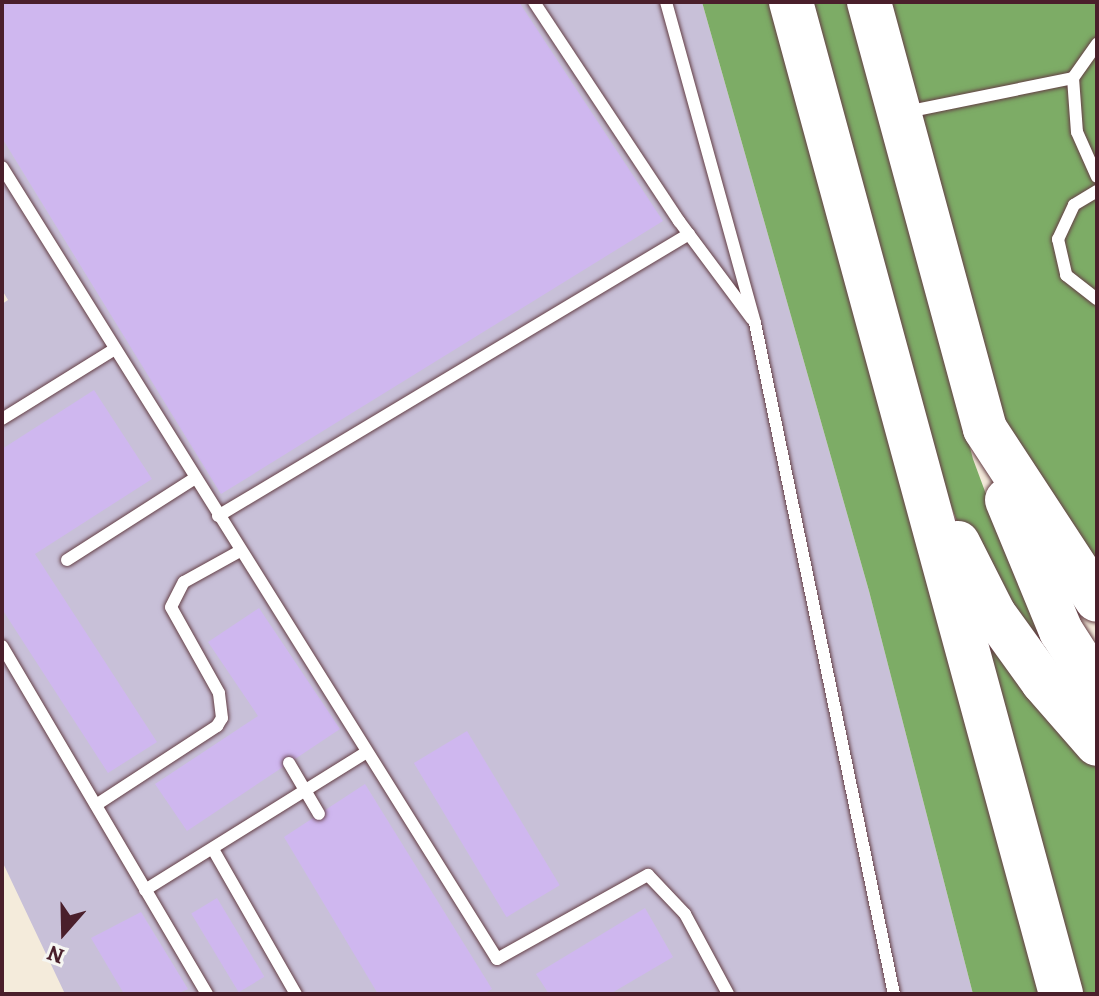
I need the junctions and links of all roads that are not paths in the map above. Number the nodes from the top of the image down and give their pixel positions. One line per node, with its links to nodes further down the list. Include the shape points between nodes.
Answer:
1 (534, 2): 11 (lane)
2 (666, 2): 13 (lane)
3 (791, 2): 17 (highway)
4 (869, 2): 7 (highway)
5 (1097, 44): 6 (lane)
6 (1073, 78): 7 (lane); 9 (lane, via 1077,132)
7 (897, 113): 16 (highway)
8 (2, 167): 14 (lane)
9 (1097, 177)
10 (1097, 191): 12 (lane, via 1074,205 1058,239 1066,275)
11 (689, 234): 13 (lane); 19 (lane)
12 (1097, 299)
13 (755, 323): 36 (lane)
14 (115, 349): 15 (lane); 18 (lane)
15 (2, 419)
16 (985, 429): 22 (highway); 24 (highway, via 1033,571 1061,631)
17 (918, 453): 25 (highway, via 994,614); 37 (highway)
18 (195, 478): 19 (lane); 21 (lane)
19 (218, 516): 20 (lane)
20 (240, 551): 26 (lane); 29 (lane, via 184,582 171,607 219,693 222,718)
21 (67, 560)
22 (1097, 600)
23 (2, 646): 29 (lane)
24 (1097, 687)
25 (1097, 744)
26 (367, 752): 28 (lane); 35 (lane, via 497,959 648,875 685,914)
27 (289, 763): 28 (lane)
28 (305, 792): 30 (lane); 31 (lane)
29 (96, 805): 32 (lane)
30 (319, 814)
31 (214, 851): 32 (lane); 34 (lane)
32 (145, 890): 33 (lane)
33 (207, 994)
34 (296, 994)
35 (728, 994)
36 (894, 994)
37 (1061, 994)

